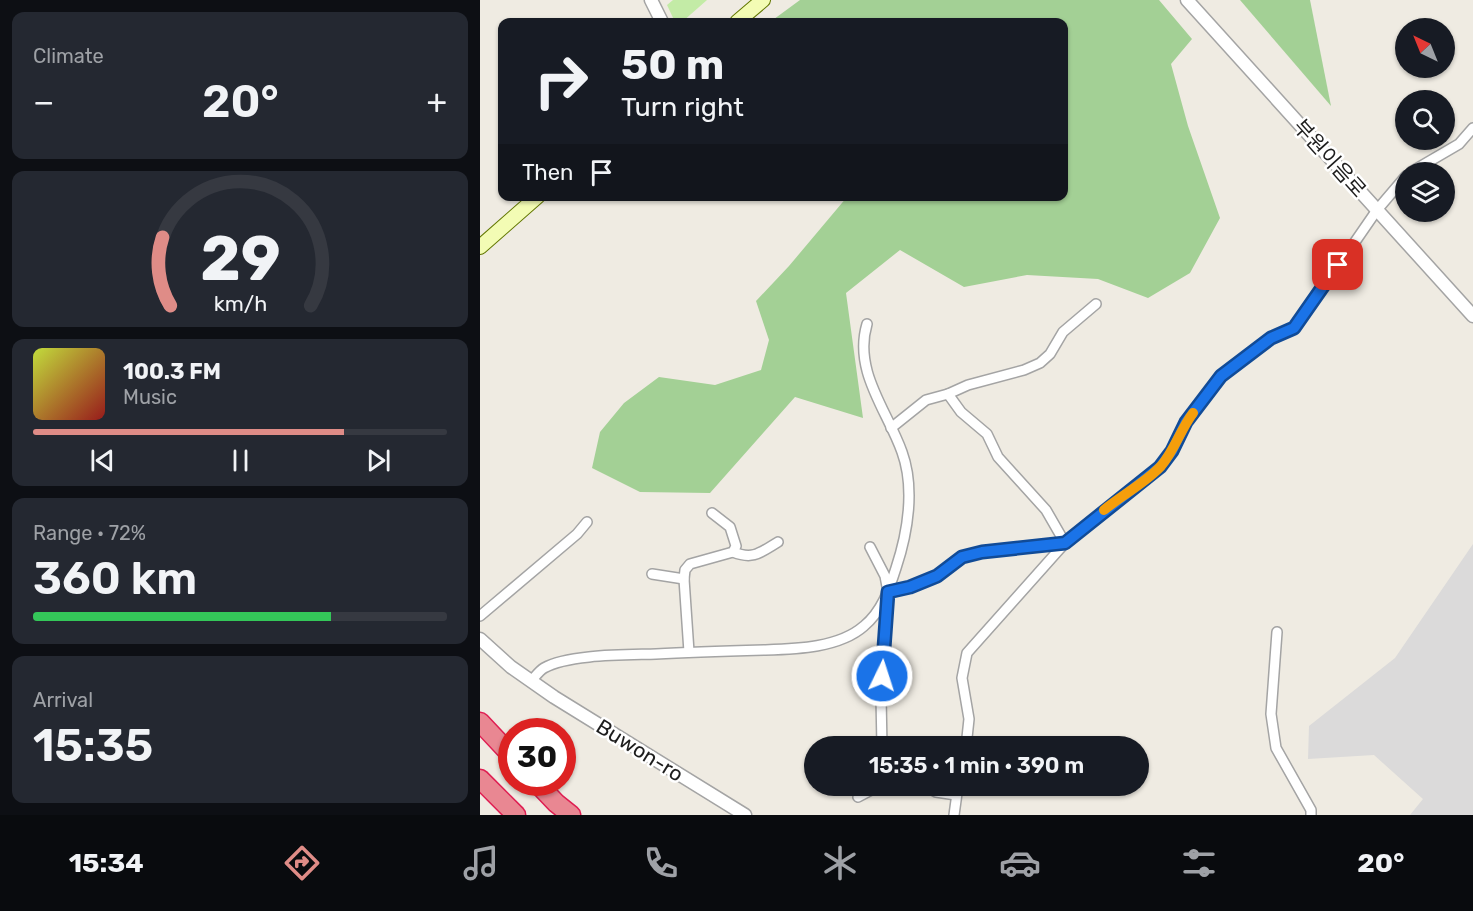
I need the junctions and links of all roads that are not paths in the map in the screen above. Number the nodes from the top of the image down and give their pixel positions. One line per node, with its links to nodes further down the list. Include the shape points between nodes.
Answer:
1 (651, 0): 4 (street)
2 (763, 0): 5 (main road)
3 (1186, 0): 10 (street, 부원이음로)
4 (660, 18)
5 (742, 18)
6 (1473, 128): 7 (street, via 1459,144)
7 (1428, 162)
8 (1395, 189): 10 (street)
9 (532, 201): 11 (main road)
10 (1377, 210): 13 (street, 부원이음로); 20 (street, via 1294,328 1271,338 1221,376 1186,422 1160,467)
11 (480, 247)
12 (1096, 304): 15 (street, via 1063,332 1040,363)
13 (1473, 316)
14 (867, 324): 16 (street, via 863,339 869,381)
15 (948, 394): 16 (street, via 926,400); 20 (street, via 961,412 987,434 998,457 1046,510)
16 (891, 428): 25 (street, via 907,477 907,523)
17 (712, 513): 22 (street, via 730,526 736,546)
18 (588, 522): 26 (street)
19 (778, 542): 22 (street, via 754,556)
20 (1065, 543): 25 (street, via 962,557 937,576); 33 (street, via 967,653 962,678 969,719)
21 (870, 547): 25 (street, via 885,576)
22 (733, 552): 24 (street, via 690,564)
23 (652, 574): 24 (street)
24 (684, 579): 29 (street)
25 (888, 592): 29 (street, via 864,627 828,643 796,649); 32 (street)
26 (480, 616)
27 (1277, 632): 42 (street, via 1271,714 1276,748)
28 (480, 639): 30 (street, Buwon-ro)
29 (689, 652): 30 (street, via 571,660 544,668)
30 (531, 681): 40 (street, Buwon-ro)
31 (480, 722): 34 (highway)
32 (882, 736)
33 (967, 736)
34 (498, 741)
35 (480, 779): 38 (highway)
36 (549, 796): 39 (highway)
37 (956, 796): 41 (street)
38 (516, 815)
39 (571, 815)
40 (745, 815)
41 (954, 815)
42 (1311, 815)

